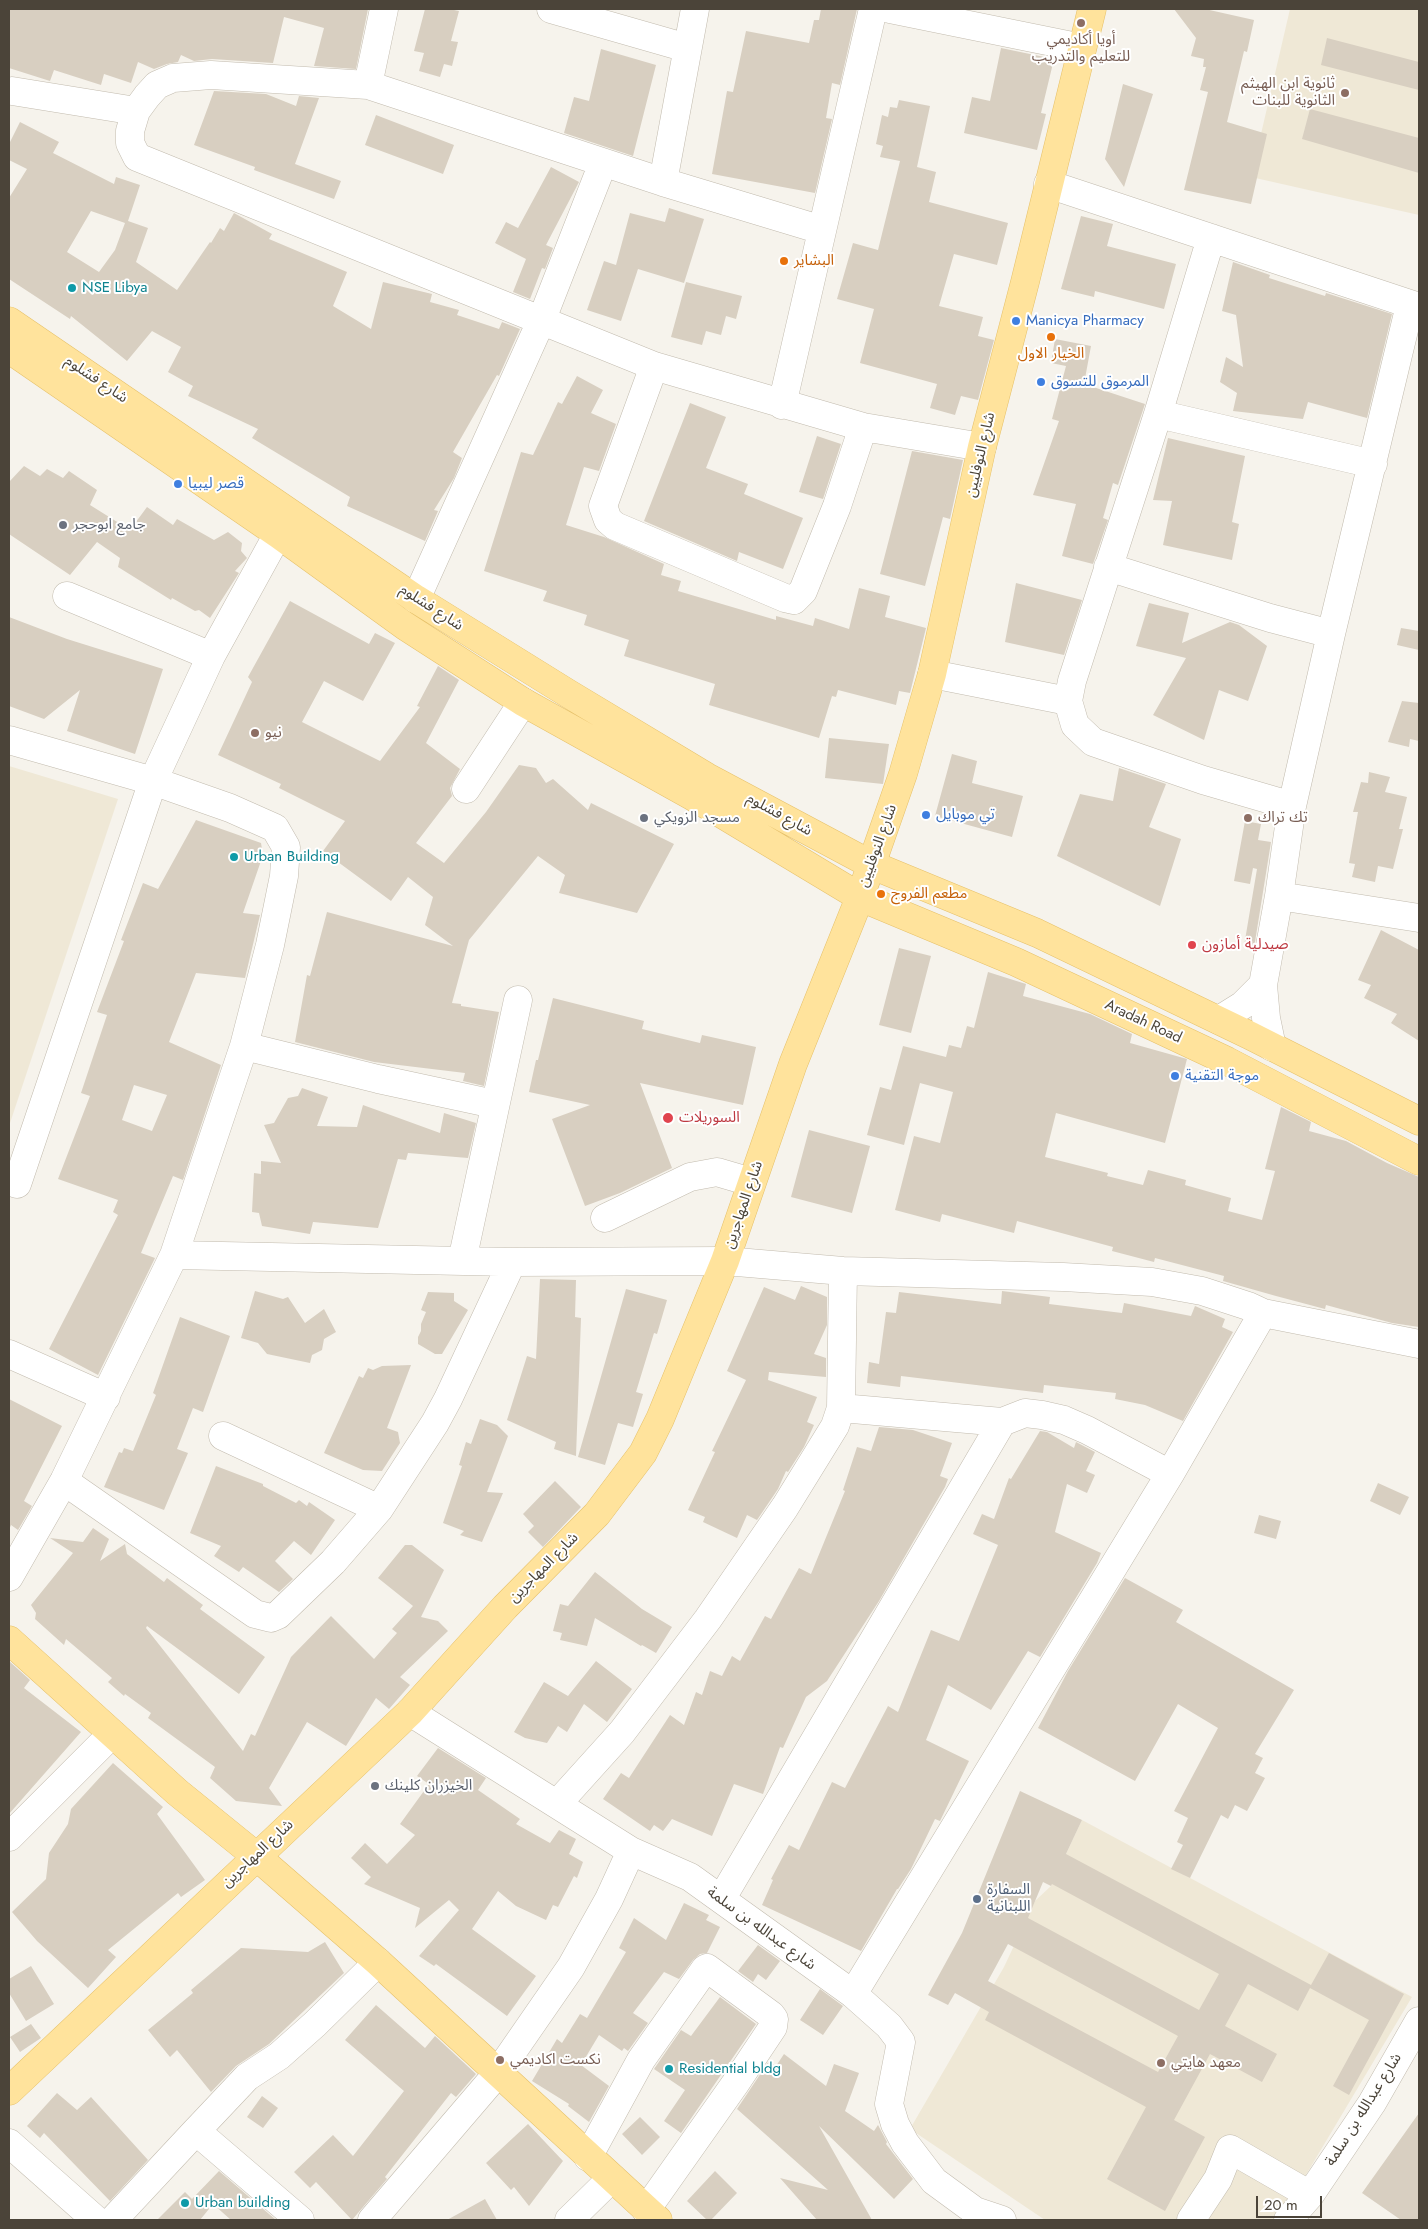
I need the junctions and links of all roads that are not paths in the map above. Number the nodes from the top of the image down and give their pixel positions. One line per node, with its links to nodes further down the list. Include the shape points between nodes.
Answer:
1 (384, 9): 9 (street)
2 (551, 9): 7 (street)
3 (695, 9): 7 (street)
4 (873, 9): 15 (street)
5 (890, 9): 8 (street)
6 (1092, 9): 8 (main road, شارع النوفليين)
7 (687, 48): 13 (street)
8 (1082, 48): 14 (main road, شارع النوفليين)
9 (368, 85): 11 (street, via 220,76 173,78 156,85); 12 (street)
10 (12, 91): 11 (street)
11 (136, 111): 18 (street, via 129,138 137,157)
12 (603, 163): 13 (street); 18 (street)
13 (663, 182): 15 (street)
14 (1048, 184): 16 (street); 25 (main road, شارع النوفليين, via 1026,282)
15 (822, 230): 22 (street)
16 (1211, 238): 17 (street); 23 (street)
17 (1415, 306): 26 (street)
18 (542, 319): 21 (street); 30 (street)
19 (9, 322): 30 (main road, شارع فشلوم)
20 (9, 349): 27 (main road, شارع فشلوم)
21 (654, 366): 22 (street); 24 (street, via 603,506 608,520 615,526 785,598 794,600 803,591 837,506)
22 (782, 404): 24 (street)
23 (1158, 414): 26 (street); 28 (street)
24 (863, 427): 25 (street)
25 (982, 446): 33 (main road, شارع النوفليين)
26 (1373, 464): 31 (street)
27 (278, 534): 32 (street); 35 (main road, شارع فشلوم, via 405,626)
28 (1108, 567): 31 (street); 34 (street)
29 (66, 596): 32 (street)
30 (416, 599): 38 (main road, شارع فشلوم, via 569,694)
31 (1330, 634): 40 (street)
32 (211, 656): 37 (street)
33 (932, 674): 34 (street); 41 (main road, شارع النوفليين)
34 (1068, 701): 40 (street, via 1075,725 1093,742)
35 (523, 702): 38 (main road, شارع فشلوم); 39 (street)
36 (9, 740): 37 (street)
37 (153, 781): 48 (street, via 256,818 275,828 284,841 284,876); 54 (street)
38 (700, 786): 41 (main road, شارع فشلوم); 43 (main road, شارع فشلوم)
39 (466, 789)
40 (1292, 806): 42 (street)
41 (872, 865): 43 (main road, شارع النوفليين); 47 (main road, via 1037,933)
42 (1279, 896): 44 (street); 45 (street)
43 (860, 897): 52 (main road, Aradah Road, via 1016,962 1227,1061); 53 (main road, شارع المهاجرين, via 810,1017)
44 (1419, 918)
45 (1263, 985): 47 (street, via 1243,1005); 49 (street)
46 (518, 1000): 50 (street)
47 (1219, 1020): 49 (main road)
48 (244, 1046): 50 (street); 56 (street)
49 (1272, 1047): 51 (main road)
50 (494, 1104): 57 (street)
51 (1419, 1121)
52 (1419, 1161)
53 (751, 1182): 55 (street, via 717,1172 690,1177); 58 (main road, شارع المهاجرين)
54 (17, 1184)
55 (605, 1218)
56 (174, 1255): 57 (street); 64 (street)
57 (462, 1261): 59 (street)
58 (724, 1261): 59 (street); 60 (street); 73 (main road, شارع المهاجرين, via 643,1453 597,1514 505,1607)
59 (512, 1262): 70 (street, via 448,1399)
60 (843, 1271): 61 (street, via 1152,1282 1202,1291); 65 (street)
61 (1263, 1313): 62 (street); 68 (street)
62 (1419, 1344)
63 (9, 1354): 64 (street)
64 (106, 1397): 69 (street)
65 (841, 1408): 66 (street); 75 (street, via 835,1426 803,1478 708,1619 622,1732)
66 (1002, 1422): 68 (street, via 1025,1413 1064,1420); 79 (street)
67 (223, 1436): 70 (street)
68 (1170, 1474): 81 (street)
69 (64, 1481): 70 (street, via 255,1614 271,1618 333,1562); 71 (street)
70 (379, 1509)
71 (9, 1577)
72 (9, 1640): 74 (main road)
73 (410, 1712): 75 (street, شارع عبدالله بن سلمة); 78 (main road, شارع المهاجرين)
74 (112, 1734): 76 (street); 78 (main road)
75 (557, 1804): 77 (street, شارع عبدالله بن سلمة)
76 (9, 1836)
77 (631, 1851): 79 (street, شارع عبدالله بن سلمة, via 690,1877); 83 (street, via 609,1899 571,1967)
78 (256, 1856): 80 (main road); 84 (main road, شارع المهاجرين)
79 (722, 1898): 81 (street, شارع عبدالله بن سلمة)
80 (378, 1962): 83 (main road); 85 (street, via 279,2056 247,2077)
81 (853, 1994): 96 (street, شارع عبدالله بن سلمة, via 890,2026 900,2042 889,2104 905,2143 934,2181 975,2211)
82 (1419, 2021): 89 (street, شارع عبدالله بن سلمة, via 1372,2103)
83 (497, 2074): 87 (main road); 94 (street)
84 (9, 2091)
85 (196, 2131): 92 (street); 93 (street)
86 (9, 2143): 91 (street)
87 (588, 2157): 88 (main road); 90 (street, via 641,2060 705,1968 772,2015 773,2027)
88 (612, 2178): 90 (main road); 95 (street)
89 (1310, 2195): 97 (street, via 1230,2149 1218,2179); 98 (street, شارع عبدالله بن سلمة)
90 (652, 2215)
91 (96, 2220)
92 (113, 2220)
93 (300, 2220)
94 (372, 2220)
95 (570, 2220)
96 (1002, 2220)
97 (1191, 2220)
98 (1288, 2220)

